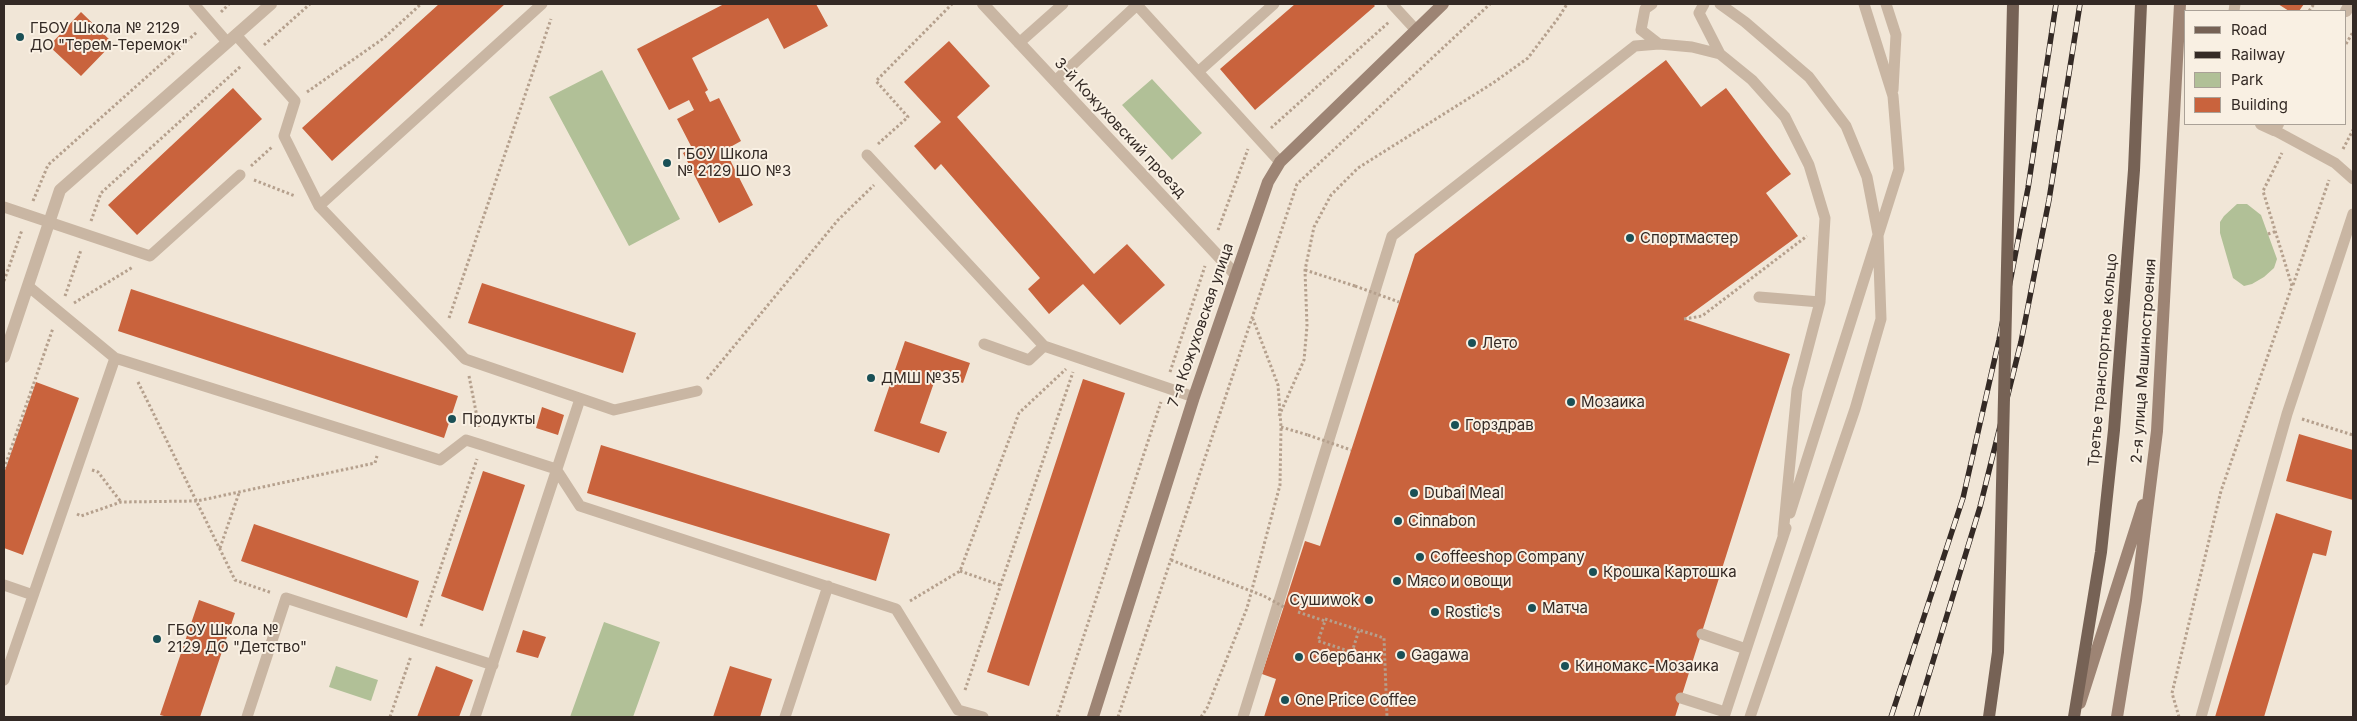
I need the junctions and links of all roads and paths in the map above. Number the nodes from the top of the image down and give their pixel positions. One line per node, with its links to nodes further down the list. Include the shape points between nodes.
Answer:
1 (194, 4): 25 (lane)
2 (310, 4): 28 (path)
3 (421, 4): 34 (path, via 384,38)
4 (542, 4): 45 (lane)
5 (952, 4): 39 (path, via 876,81 908,117)
6 (983, 4): 26 (street, 3-й Кожуховский проезд)
7 (1064, 4): 26 (lane)
8 (1137, 4): 30 (lane); 31 (lane)
9 (1274, 4): 30 (lane)
10 (1392, 4): 24 (lane)
11 (1443, 4): 24 (main road, 7-я Кожуховская улица)
12 (1490, 4): 63 (path, via 1297,184)
13 (1567, 4): 55 (path, via 1528,58 1358,168 1331,195 1314,227)
14 (1652, 4): 27 (lane, via 1645,9 1641,30)
15 (1704, 4): 29 (lane, via 1699,13)
16 (1720, 4): 51 (lane, via 1809,77 1846,126 1867,176)
17 (1864, 4): 33 (lane)
18 (1886, 4): 33 (lane, via 1896,35)
19 (2013, 4): 125 (main road, bridge, via 1998,652)
20 (2141, 4): 126 (main road, Третье транспортное кольцо, via 2132,198 2114,430 2101,552)
21 (2180, 4): 32 (main road, 2-я улица Машиностроения)
22 (265, 6): 25 (street)
23 (553, 13): 65 (path)
24 (1415, 29): 40 (main road, 7-я Кожуховская улица)
25 (232, 38): 28 (lane); 48 (street, via 60,190)
26 (1019, 43): 31 (street, 3-й Кожуховский проезд)
27 (1659, 44): 29 (lane); 122 (lane, via 1635,46 1392,236)
28 (254, 54): 34 (lane); 50 (path, via 101,192)
29 (1720, 54): 61 (lane, via 1752,80 1784,117 1809,165 1825,218)
30 (1198, 72): 40 (lane)
31 (1055, 81): 56 (street, 3-й Кожуховский проезд)
32 (2181, 84): 86 (main road, 2-я улица Машиностроения)
33 (1893, 96): 51 (lane, via 1899,169)
34 (295, 101): 37 (lane)
35 (2276, 127): 38 (lane)
36 (2353, 130): 41 (path)
37 (284, 136): 43 (path); 45 (lane)
38 (2289, 138): 41 (lane); 49 (path, via 2263,191)
39 (867, 155): 42 (lane)
40 (1280, 162): 56 (main road, 7-я Кожуховская улица, via 1268,182)
41 (2335, 163): 44 (lane); 58 (path)
42 (885, 174): 67 (lane); 73 (path, via 838,220)
43 (240, 175): 45 (path); 54 (lane)
44 (2353, 179)
45 (319, 206): 65 (lane)
46 (4, 207): 48 (lane)
47 (2353, 214): 76 (lane)
48 (49, 222): 50 (lane); 57 (street)
49 (2276, 231): 52 (path); 58 (path)
50 (86, 234): 54 (lane); 62 (path)
51 (1878, 234): 91 (lane); 124 (lane, via 1881,319 1855,409)
52 (2268, 234)
53 (1808, 236): 64 (path, via 1702,316)
54 (150, 256): 62 (path)
55 (1305, 270): 60 (path, bridge); 77 (path, via 1307,326 1304,360)
56 (1235, 274): 74 (main road, 7-я Кожуховская улица)
57 (28, 286): 62 (lane); 68 (street)
58 (2292, 286): 128 (path, via 2222,491 2172,693)
59 (1759, 297): 61 (lane)
60 (1399, 302)
61 (1820, 302): 91 (lane, via 1797,390)
62 (59, 312): 69 (lane); 83 (path)
63 (1252, 318): 77 (path, via 1278,385); 93 (path)
64 (1684, 319)
65 (443, 335): 70 (lane)
66 (984, 344): 67 (lane, via 1029,360)
67 (1044, 346): 71 (lane)
68 (5, 351)
69 (115, 358): 72 (lane); 90 (lane)
70 (465, 359): 75 (lane); 80 (path)
71 (1077, 359): 74 (lane); 94 (path, via 1019,414); 96 (path)
72 (129, 363): 80 (lane, via 440,460 466,440); 88 (path)
73 (697, 391): 75 (lane, via 614,410)
74 (1194, 397): 119 (main road, 7-я Кожуховская улица)
75 (580, 398): 84 (lane)
76 (2287, 414): 79 (path); 129 (lane)
77 (1279, 416): 78 (path)
78 (1281, 426): 81 (path, bridge); 98 (path, via 1280,485)
79 (2353, 435)
80 (482, 445): 84 (lane); 107 (path)
81 (1351, 450)
82 (375, 463): 87 (path)
83 (4, 469)
84 (556, 469): 97 (lane, via 580,506); 109 (lane)
85 (98, 472): 89 (path)
86 (2153, 473): 126 (main road); 127 (main road, 2-я улица Машиностроения)
87 (239, 493): 88 (path); 92 (path)
88 (197, 501): 89 (path); 92 (path)
89 (121, 502): 90 (path, via 81,516)
90 (63, 509): 99 (lane)
91 (1784, 535): 108 (lane)
92 (220, 548): 100 (path, via 236,580)
93 (1171, 560): 98 (path); 120 (path)
94 (960, 571): 96 (path); 102 (path)
95 (4, 585): 99 (lane)
96 (1000, 585): 112 (path)
97 (828, 586): 102 (lane); 117 (lane)
98 (1251, 591): 101 (path, bridge); 121 (path, via 1247,608)
99 (33, 595): 110 (lane)
100 (286, 598): 107 (lane); 114 (lane)
101 (1284, 607)
102 (896, 610): 112 (lane)
103 (1298, 612): 104 (path)
104 (1325, 620): 105 (path); 105 (path, via 1318,641 1352,652)
105 (1359, 631): 123 (path, via 1384,638)
106 (1702, 634): 108 (lane)
107 (416, 639): 109 (lane); 115 (path)
108 (1746, 649): 113 (lane)
109 (493, 665): 116 (lane)
110 (4, 680)
111 (1681, 698): 113 (lane)
112 (958, 710): 118 (lane)
113 (1724, 715)
114 (247, 717)
115 (390, 717)
116 (475, 717)
117 (785, 717)
118 (983, 717)
119 (1092, 717)
120 (1118, 717)
121 (1201, 717)
122 (1243, 717)
123 (1387, 717)
124 (1750, 717)
125 (1989, 717)
126 (2075, 717)
127 (2117, 717)
128 (2179, 717)
129 (2201, 717)

